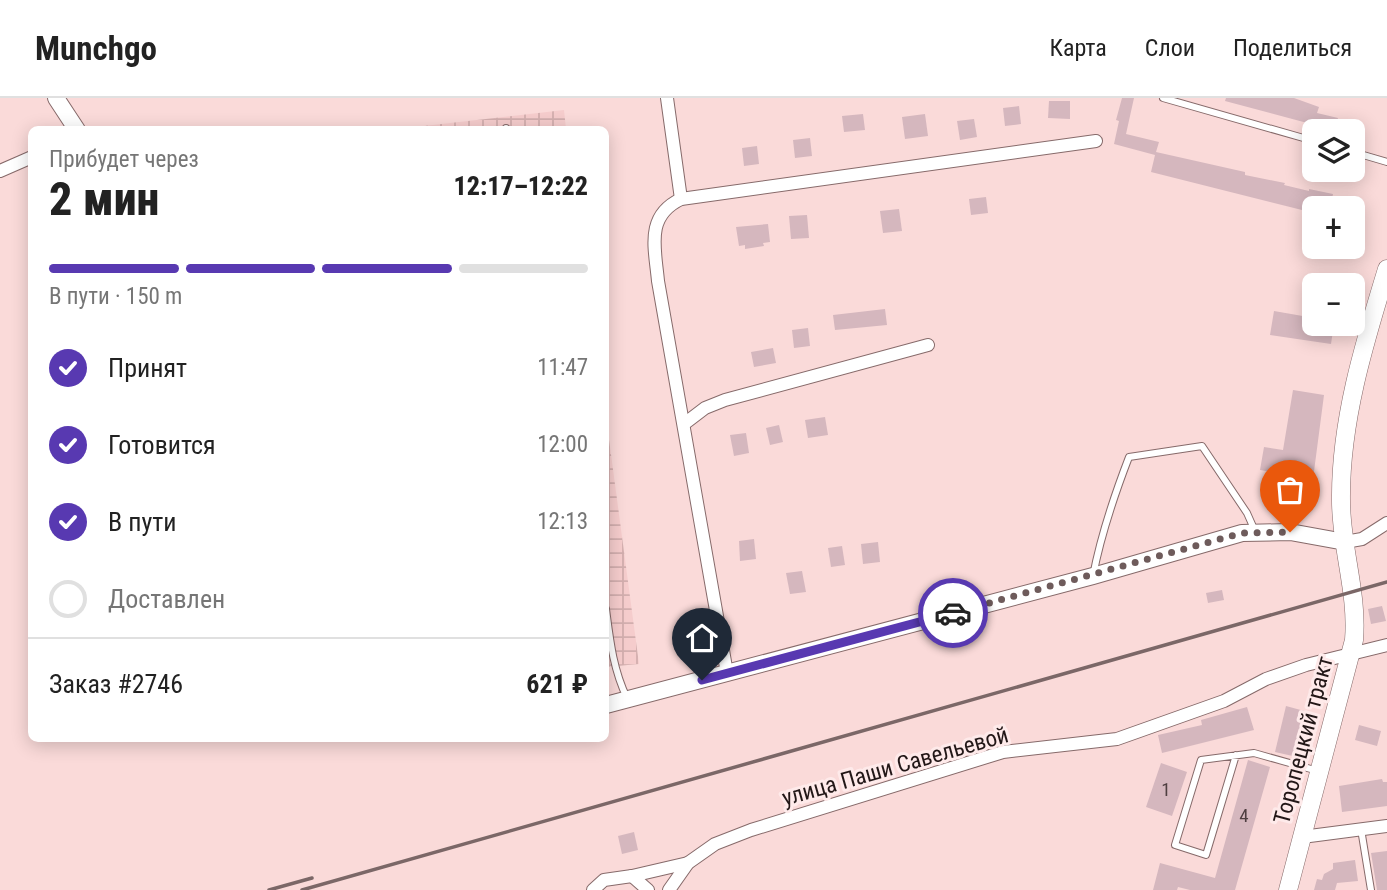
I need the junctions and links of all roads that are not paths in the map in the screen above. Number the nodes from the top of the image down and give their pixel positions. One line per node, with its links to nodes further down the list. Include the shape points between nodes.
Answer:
1 (56, 98): 4 (street)
2 (667, 98): 11 (street)
3 (1163, 98): 5 (lane)
4 (74, 126)
5 (1302, 138)
6 (1096, 141): 11 (street)
7 (1365, 156): 9 (lane)
8 (28, 159): 10 (street)
9 (1387, 162)
10 (0, 171)
11 (681, 199): 14 (street, via 660,214 654,242 657,282)
12 (1387, 269): 17 (main road, via 1360,361 1348,423 1341,477)
13 (928, 345): 14 (street, via 725,400)
14 (684, 424): 22 (street)
15 (1387, 523): 17 (street, via 1362,539)
16 (1255, 531): 17 (street); 18 (street); 18 (lane, via 1202,446 1129,457 1100,540)
17 (1345, 542): 21 (main road, Торопецкий тракт, via 1356,617)
18 (1093, 576): 22 (street)
19 (609, 635): 23 (lane, via 616,676)
20 (1387, 645): 21 (street, улица Паши Савельевой)
21 (1351, 654): 26 (main road, Торопецкий тракт); 30 (street, улица Паши Савельевой, via 1266,679 1224,701 1117,739 1003,752 751,830 715,844)
22 (727, 673): 23 (street)
23 (627, 699): 24 (street)
24 (609, 704)
25 (1236, 755): 25 (lane, via 1202,760 1175,845 1206,855); 26 (lane, via 1254,752)
26 (1320, 771): 29 (main road, Торопецкий тракт)
27 (1387, 825): 28 (street)
28 (1361, 829): 29 (street); 36 (lane)
29 (1302, 837): 35 (main road, Торопецкий тракт)
30 (688, 863): 31 (street); 34 (street, улица Паши Савельевой)
31 (632, 876): 32 (street, via 604,880); 33 (street)
32 (593, 890)
33 (648, 890)
34 (669, 890)
35 (1288, 890)
36 (1371, 890)

